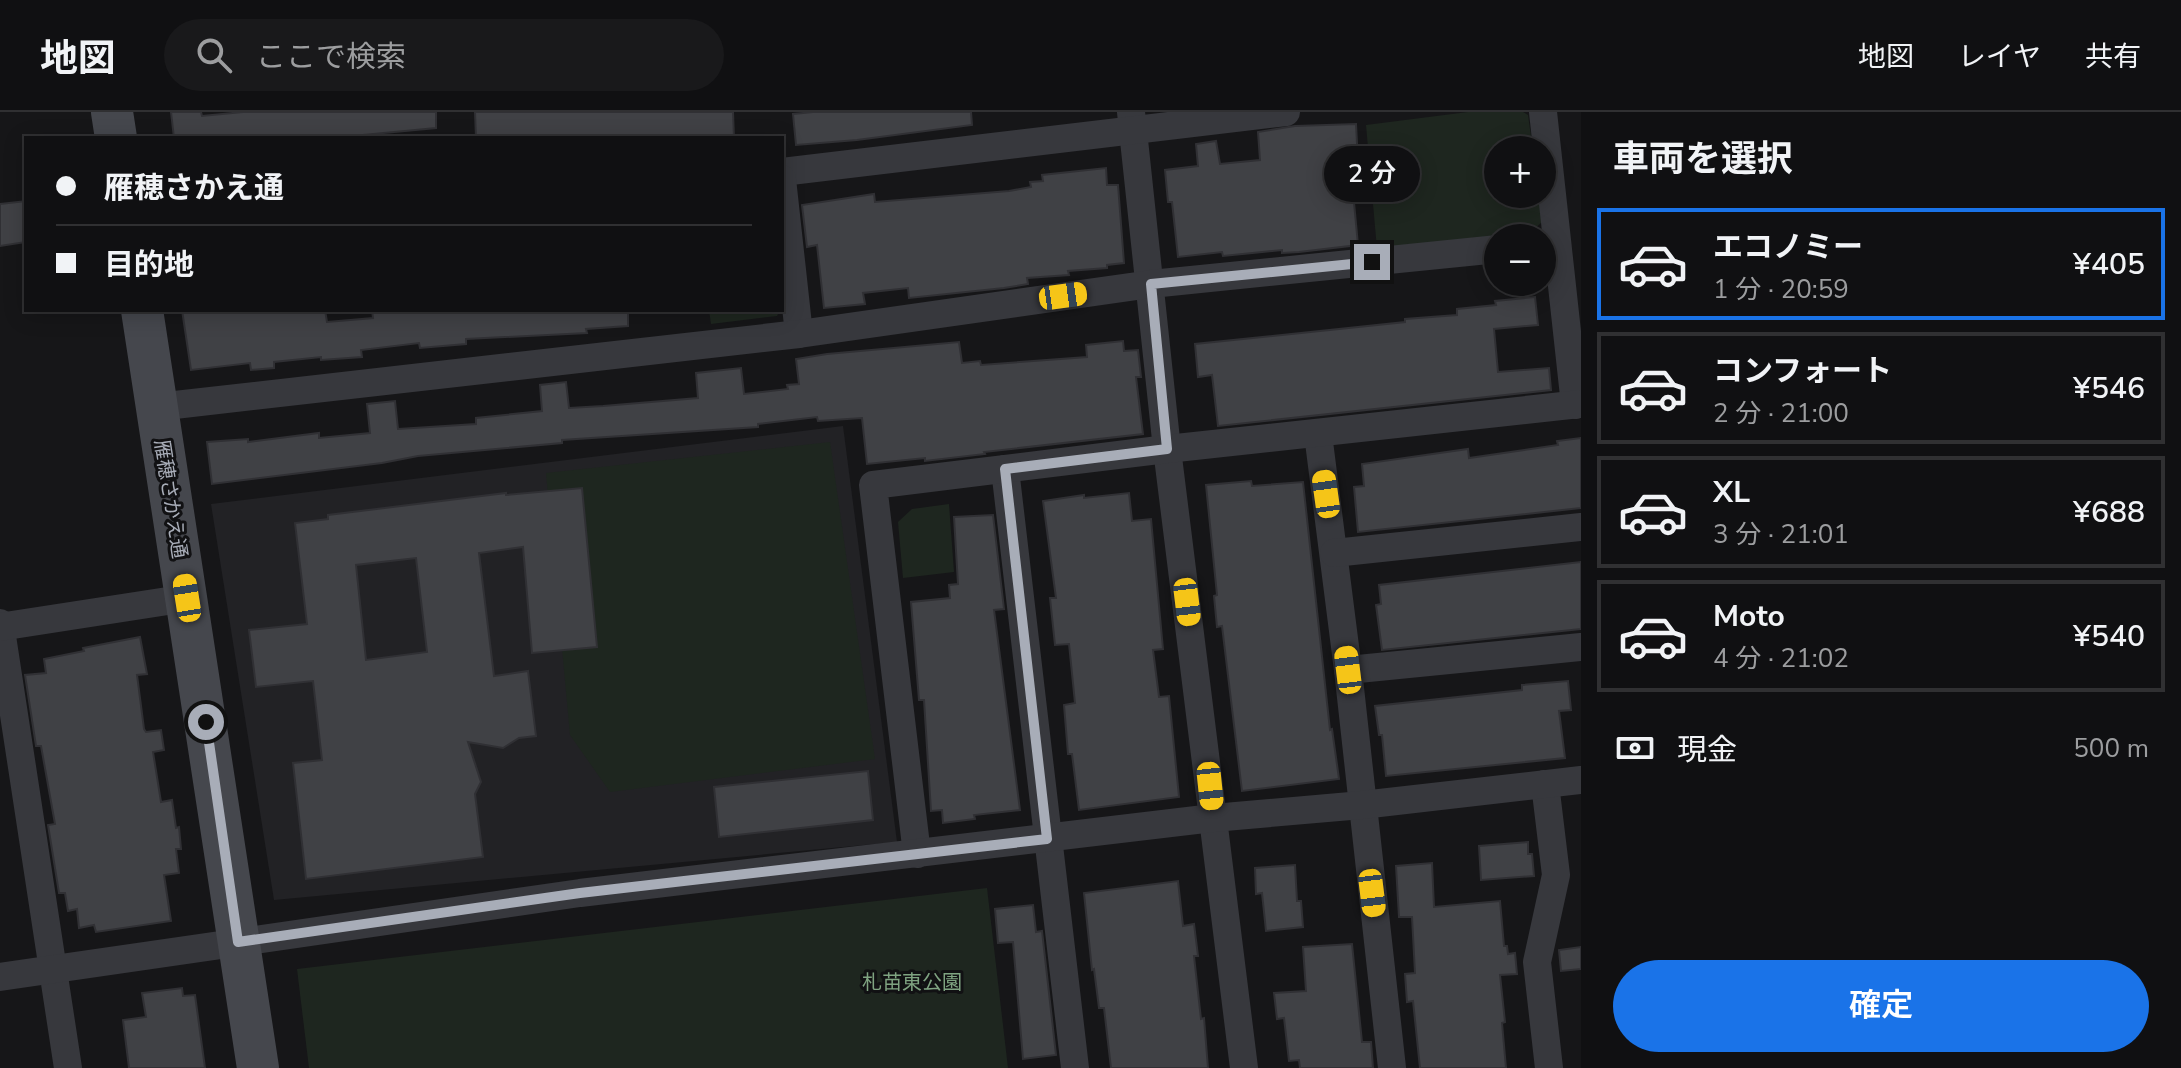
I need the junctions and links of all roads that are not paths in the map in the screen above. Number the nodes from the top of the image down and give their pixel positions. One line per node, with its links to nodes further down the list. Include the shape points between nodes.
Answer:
1 (112, 112): 5 (street)
2 (1286, 112): 4 (street)
3 (1543, 112): 8 (street)
4 (1132, 122): 6 (street); 10 (street)
5 (116, 136)
6 (784, 172)
7 (784, 197): 12 (street)
8 (1560, 243): 13 (street)
9 (1484, 250): 10 (street)
10 (1151, 284): 12 (street); 16 (street)
11 (142, 312): 14 (street, 雁穂さかえ通)
12 (799, 334): 14 (street)
13 (1578, 405): 15 (street)
14 (157, 407): 20 (street, 雁穂さかえ通)
15 (1318, 434): 16 (street); 19 (street)
16 (1167, 449): 17 (street); 28 (street)
17 (1005, 469): 29 (street); 30 (street, via 873,485)
18 (1581, 527): 19 (street)
19 (1334, 553): 23 (street)
20 (187, 598): 21 (street); 31 (street, 雁穂さかえ通)
21 (0, 626): 26 (street)
22 (1581, 647): 23 (street)
23 (1348, 670): 27 (street)
24 (1581, 780): 25 (street)
25 (1545, 784): 27 (street); 39 (street, via 1556,875 1537,962)
26 (13, 801): 32 (street)
27 (1362, 805): 28 (street); 38 (street)
28 (1213, 818): 29 (street); 37 (street)
29 (1047, 839): 30 (street); 36 (street)
30 (917, 854): 31 (street, via 580,893)
31 (238, 942): 32 (street); 35 (street, 雁穂さかえ通)
32 (53, 969): 33 (street); 34 (street)
33 (0, 977)
34 (68, 1068)
35 (258, 1068)
36 (1075, 1068)
37 (1244, 1068)
38 (1392, 1068)
39 (1549, 1068)

